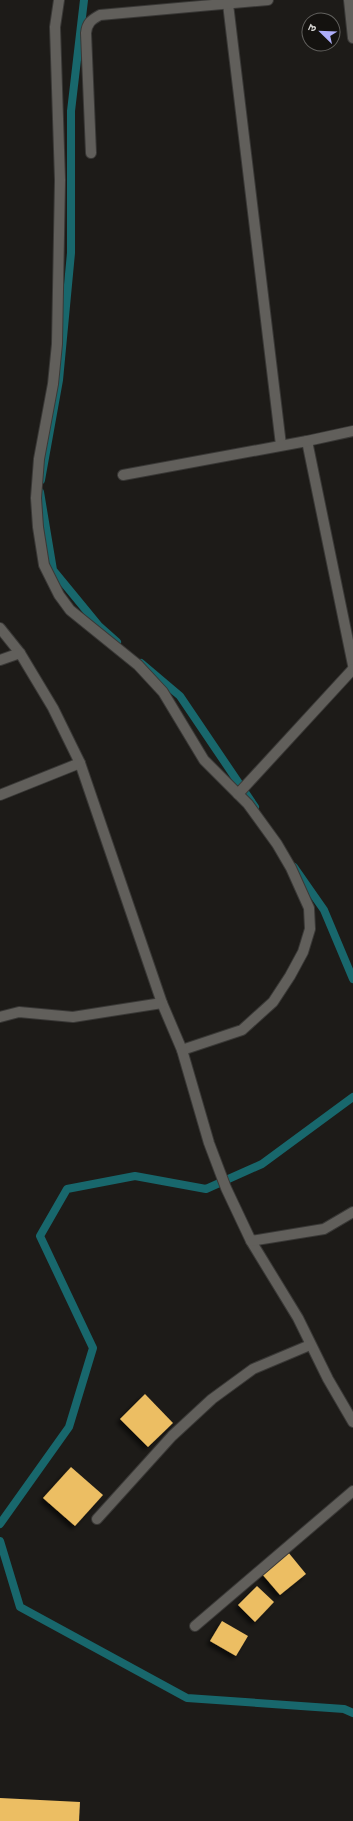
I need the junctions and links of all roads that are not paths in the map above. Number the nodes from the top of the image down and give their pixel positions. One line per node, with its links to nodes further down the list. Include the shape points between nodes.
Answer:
1 (59, 0): 17 (street, via 55,27 60,180 56,344 53,384 39,459 36,498 44,565 59,595 70,610 149,675 163,692 204,760)
2 (268, 0): 4 (street)
3 (349, 0): 5 (street)
4 (228, 4): 6 (street, via 100,15 92,19 86,33); 9 (street)
5 (353, 38)
6 (92, 153)
7 (353, 431): 8 (street)
8 (307, 441): 9 (street); 14 (street)
9 (281, 445): 10 (street)
10 (123, 475)
11 (0, 628): 12 (street)
12 (20, 653): 13 (street); 16 (street, via 53,708)
13 (0, 660)
14 (353, 665)
15 (353, 669): 17 (street)
16 (80, 763): 18 (street); 19 (street)
17 (240, 792): 21 (street, via 291,868 309,908 310,929 303,952 272,1002 242,1030)
18 (0, 795)
19 (162, 1003): 20 (street, via 72,1016 24,1012); 21 (street)
20 (0, 1017)
21 (182, 1050): 23 (street, via 209,1143 226,1188)
22 (353, 1212): 23 (street, via 324,1229)
23 (251, 1241): 24 (street, via 298,1318)
24 (310, 1345): 25 (street); 27 (street, via 253,1369 212,1399 172,1436)
25 (353, 1422)
26 (353, 1491): 28 (street)
27 (97, 1519)
28 (195, 1626)

